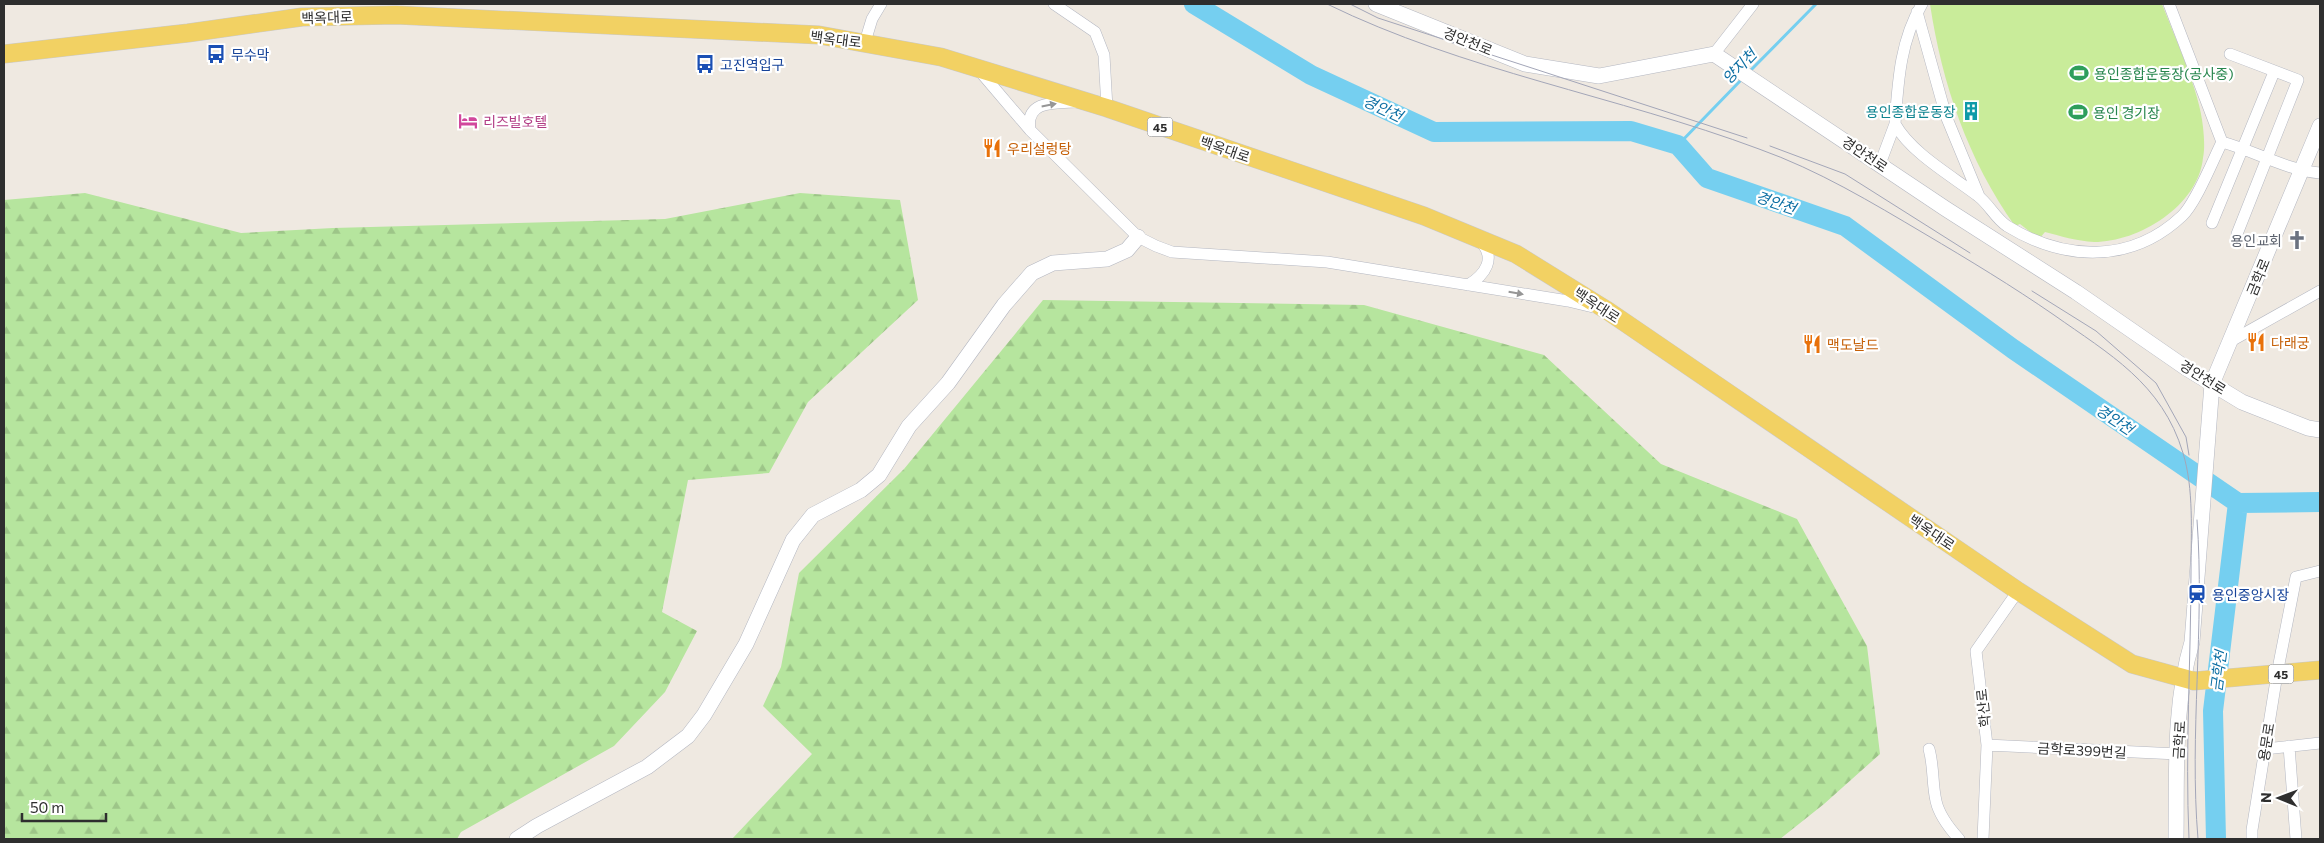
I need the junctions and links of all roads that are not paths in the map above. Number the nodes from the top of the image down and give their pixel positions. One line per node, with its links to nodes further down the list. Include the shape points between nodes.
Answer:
1 (882, 4): 7 (street, via 872,19)
2 (1054, 4): 14 (street, via 1095,32 1104,54)
3 (1376, 4): 10 (street, 경안천로, via 1525,64 1599,76)
4 (1753, 4): 10 (street)
5 (2169, 4): 18 (street)
6 (1920, 8): 15 (street, via 1899,64); 24 (street, via 1946,116)
7 (865, 42): 8 (main road, 백옥대로 / 45, via 819,35 396,14 302,18); 11 (main road, 백옥대로 / 45)
8 (4, 54)
9 (2230, 54): 12 (street)
10 (1719, 57): 21 (street, 경안천로)
11 (975, 66): 13 (main road, 백옥대로 / 45); 17 (street)
12 (2274, 72): 19 (street); 20 (street, via 2298,80)
13 (1086, 102): 14 (main road, 백옥대로 / 45); 17 (street, one-way to 13, via 1028,120 1039,107)
14 (1107, 108): 28 (main road, 백옥대로 / 45, via 1424,216)
15 (1895, 124): 21 (street); 24 (street, via 1902,136)
16 (2320, 126): 22 (street, 금학로)
17 (1030, 130): 27 (street)
18 (2222, 142): 19 (street); 24 (street, via 2183,215 2145,243 2107,252 2070,250 2038,243 2005,224)
19 (2242, 148): 20 (street); 25 (street)
20 (2268, 158): 22 (street); 26 (street)
21 (1880, 164): 33 (street, 경안천로)
22 (2301, 171): 23 (street); 32 (street, 금학로)
23 (2320, 174)
24 (1979, 196)
25 (2212, 224)
26 (2237, 234)
27 (1138, 237): 29 (street, via 1172,252 1327,262); 46 (street, via 1128,250 1107,259 1053,263 1032,273 1004,305 948,383 909,426 879,475 861,490 813,516 793,540 746,644 688,736 647,767)
28 (1476, 237): 29 (street, via 1486,247 1488,263 1482,275); 31 (main road, 백옥대로 / 45, via 1516,254)
29 (1468, 285): 31 (street, one-way to 31, via 1568,301)
30 (2320, 291): 32 (street)
31 (1608, 311): 36 (main road, 백옥대로 / 45)
32 (2232, 341): 33 (street, 금학로)
33 (2212, 384): 34 (street, 경안천로, via 2242,402); 39 (street, 금학로)
34 (2320, 430)
35 (2320, 571): 38 (street, 용문로, via 2296,577)
36 (2018, 591): 39 (main road, 백옥대로 / 45, via 2132,664); 41 (street, 학산로, via 1976,651)
37 (2320, 670): 38 (main road, 백옥대로 / 45)
38 (2277, 674): 39 (main road, 백옥대로 / 45); 43 (street, 용문로)
39 (2188, 679): 45 (street, 금학로)
40 (2320, 743): 42 (street)
41 (1987, 745): 45 (street, 금학로399번길); 48 (street, 학산로)
42 (2289, 746): 43 (street); 51 (street)
43 (2265, 749): 50 (street, 용문로)
44 (1929, 750): 47 (street, via 1934,765 1936,802)
45 (2178, 754): 49 (street, 금학로)
46 (517, 839)
47 (1959, 839)
48 (1983, 839)
49 (2176, 839)
50 (2252, 839)
51 (2296, 839)

